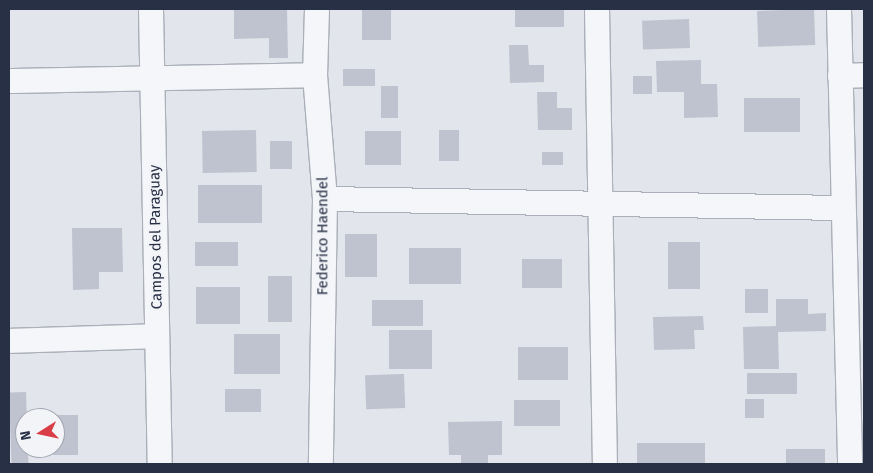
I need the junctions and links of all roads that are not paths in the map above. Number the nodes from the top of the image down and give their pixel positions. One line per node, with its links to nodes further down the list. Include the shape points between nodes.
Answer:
1 (152, 9): 9 (street, Campos del Paraguay)
2 (317, 9): 5 (street, Federico Haendel)
3 (597, 9): 11 (street)
4 (839, 9): 7 (street)
5 (315, 75): 9 (street); 10 (street, Federico Haendel)
6 (864, 75): 7 (street)
7 (840, 76): 12 (street)
8 (9, 80): 9 (street)
9 (153, 81): 13 (street, Campos del Paraguay)
10 (325, 199): 11 (street); 16 (street, Federico Haendel)
11 (597, 203): 12 (street); 17 (street)
12 (841, 208): 18 (street)
13 (157, 336): 14 (street); 15 (street, Campos del Paraguay)
14 (9, 341)
15 (160, 464)
16 (321, 464)
17 (604, 464)
18 (850, 464)

